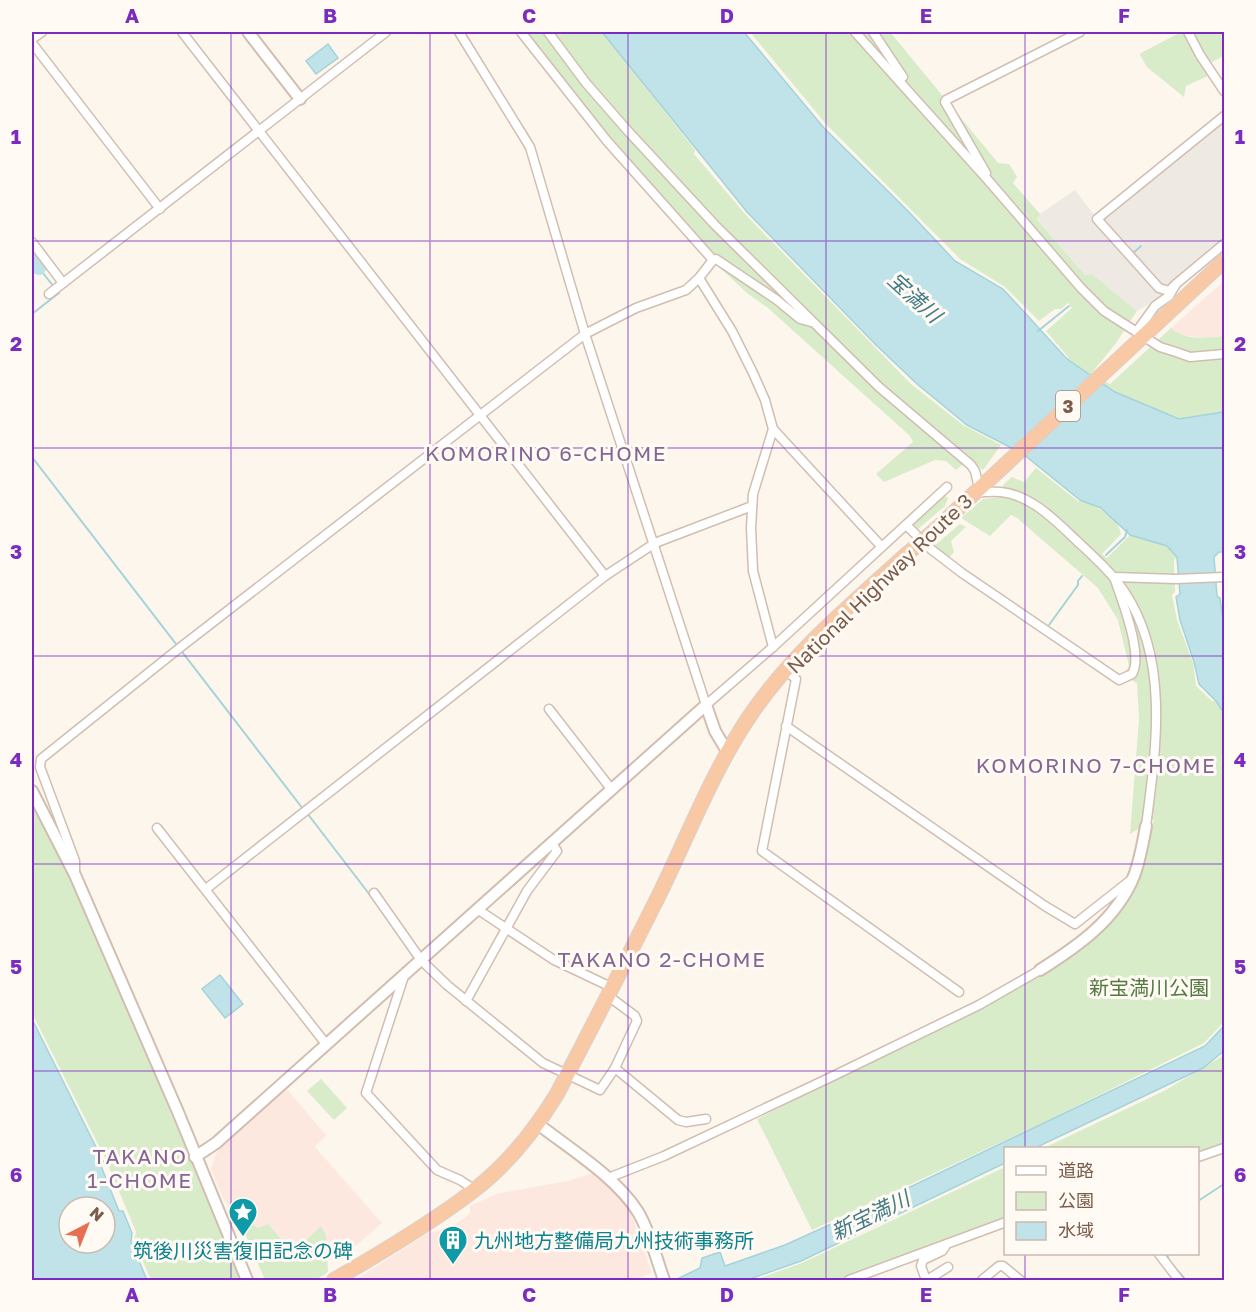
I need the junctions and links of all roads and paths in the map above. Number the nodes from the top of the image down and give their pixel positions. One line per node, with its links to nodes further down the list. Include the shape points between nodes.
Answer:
1 (42, 32): 12 (street)
2 (182, 32): 17 (street)
3 (248, 32): 15 (street)
4 (386, 32): 15 (street)
5 (459, 32): 29 (street, via 530,147)
6 (521, 32): 22 (street, via 607,141)
7 (548, 32): 28 (street, via 634,138)
8 (855, 32): 13 (street)
9 (873, 32): 13 (street)
10 (1080, 32): 18 (street, via 946,100)
11 (1188, 32): 14 (street)
12 (32, 41): 19 (street)
13 (908, 89): 18 (street)
14 (1224, 91)
15 (300, 99): 17 (street)
16 (1224, 116): 26 (street, via 1097,219 1159,288 1169,291)
17 (259, 132): 19 (street); 32 (street)
18 (987, 179): 30 (street, via 1088,296)
19 (160, 209): 25 (street)
20 (32, 242): 25 (street)
21 (1224, 244): 26 (street)
22 (713, 260): 24 (street); 28 (street, via 720,260 800,319)
23 (1224, 261): 30 (highway, National Highway Route 3 / 3)
24 (699, 278): 29 (street, via 686,290 636,308); 33 (street, via 753,373)
25 (63, 283): 27 (street)
26 (1176, 284): 30 (street, via 1169,296 1155,306)
27 (49, 294)
28 (811, 322): 35 (street, via 879,387 971,465)
29 (585, 334): 32 (street); 38 (street)
30 (1140, 336): 31 (street, via 1190,357); 35 (highway, National Highway Route 3 / 3)
31 (1224, 354)
32 (479, 416): 40 (street); 54 (street, via 41,759 40,767 75,861)
33 (773, 429): 36 (street); 39 (street)
34 (947, 488): 37 (street)
35 (976, 490): 41 (street, via 1002,492 1033,504); 44 (highway, National Highway Route 3 / 3, bridge, via 818,634)
36 (752, 506): 38 (street); 43 (street, via 753,571)
37 (906, 525): 39 (street); 41 (street, via 962,573 1119,680 1132,674 1136,664 1131,629)
38 (655, 543): 40 (street); 45 (street)
39 (882, 546): 43 (street)
40 (605, 576): 56 (street)
41 (1114, 577): 42 (street); 51 (street, via 1138,615 1150,652 1156,730)
42 (1221, 577)
43 (773, 647): 45 (street)
44 (785, 670): 47 (street, via 796,679); 48 (highway, National Highway Route 3 / 3)
45 (706, 705): 48 (street); 49 (street)
46 (549, 709): 49 (street)
47 (786, 726): 55 (street, via 1075,924); 64 (street, via 762,851)
48 (728, 753): 63 (highway, National Highway Route 3 / 3)
49 (612, 790): 53 (street)
50 (32, 791): 54 (street)
51 (1146, 826): 55 (street)
52 (157, 828): 56 (street)
53 (552, 843): 58 (street); 59 (street, via 557,851)
54 (75, 875): 73 (street)
55 (1133, 879): 61 (street, via 1120,903 1085,940)
56 (206, 889): 66 (street)
57 (374, 893): 60 (street)
58 (477, 909): 59 (street); 60 (street)
59 (505, 928): 63 (street); 65 (street)
60 (421, 960): 62 (street); 65 (street)
61 (1040, 970): 74 (street, via 979,1005 796,1094)
62 (404, 976): 66 (street); 75 (street, via 366,1093 437,1170)
63 (609, 991): 67 (street, via 637,1021); 68 (highway, National Highway Route 3 / 3)
64 (959, 992)
65 (466, 1001): 68 (street, via 543,1062)
66 (326, 1044): 73 (street)
67 (615, 1068): 68 (street, via 600,1090); 69 (street, via 678,1120)
68 (568, 1074): 70 (highway, National Highway Route 3 / 3)
69 (706, 1119)
70 (538, 1124): 74 (street); 75 (highway, National Highway Route 3 / 3)
71 (1224, 1148): 72 (street)
72 (1199, 1156)
73 (195, 1158): 81 (street)
74 (608, 1178): 80 (street, via 638,1212)
75 (475, 1190): 82 (highway, National Highway Route 3 / 3)
76 (1004, 1222): 77 (street)
77 (948, 1242): 83 (street); 84 (street, via 942,1251 923,1260)
78 (1160, 1255): 87 (street)
79 (948, 1267): 84 (street)
80 (663, 1277)
81 (247, 1281)
82 (334, 1281)
83 (849, 1281)
84 (926, 1281)
85 (982, 1281): 86 (street, via 999,1266)
86 (1020, 1281)
87 (1179, 1281)

